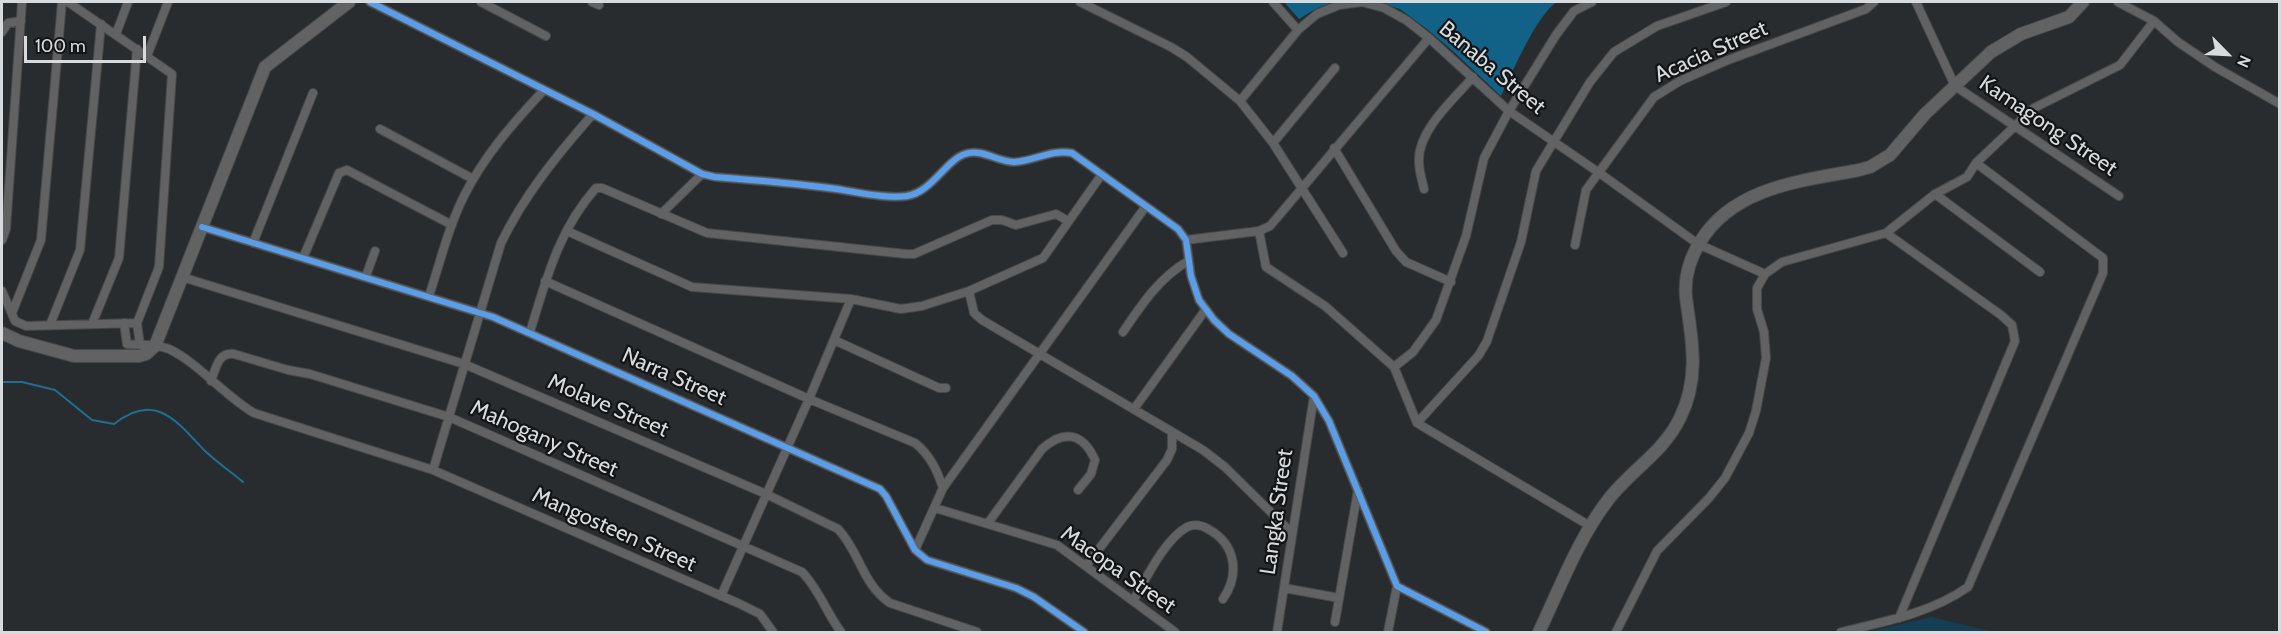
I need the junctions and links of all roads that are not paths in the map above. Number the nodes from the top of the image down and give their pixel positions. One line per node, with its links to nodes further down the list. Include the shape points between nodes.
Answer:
1 (22, 2): 19 (street)
2 (62, 2): 81 (street, via 41,240)
3 (68, 2): 18 (street)
4 (87, 2): 18 (street)
5 (128, 2): 24 (street)
6 (168, 2): 28 (street)
7 (349, 2): 56 (street, via 265,67)
8 (370, 2): 32 (street)
9 (481, 2): 25 (street)
10 (1080, 2): 34 (street, via 1171,47)
11 (1273, 2): 22 (street)
12 (1592, 2): 36 (street, via 1574,11 1556,34)
13 (1726, 2): 40 (street, via 1657,26 1614,52 1590,82)
14 (1874, 2): 44 (street, Acacia Street, via 1866,9 1728,60 1654,97)
15 (1916, 2): 31 (street)
16 (2084, 2): 31 (street, via 2069,17 2021,34 1991,52)
17 (2118, 2): 20 (street)
18 (82, 11): 21 (street)
19 (21, 21): 23 (street, via 8,23); 57 (street)
20 (2154, 21): 35 (street, via 2192,51); 38 (street, via 2120,65 2034,108)
21 (101, 24): 24 (street); 86 (street, via 80,250)
22 (1298, 30): 26 (street, Banaba Street, via 1317,14 1339,5 1362,2 1384,8); 34 (street, Banaba Street)
23 (2, 32)
24 (116, 34): 27 (street)
25 (546, 36)
26 (1429, 38): 30 (street, Banaba Street); 42 (street)
27 (137, 49): 28 (street); 85 (street, via 119,258)
28 (147, 56): 84 (street, via 172,74 159,267)
29 (1335, 68): 41 (street)
30 (1473, 77): 36 (street, Banaba Street); 49 (street, via 1421,144 1419,161)
31 (1955, 86): 38 (street, Kamagong Street); 64 (street, via 1890,155 1859,170 1776,186 1757,194 1724,213 1710,225)
32 (544, 90): 37 (street); 47 (street, via 501,137)
33 (313, 93): 63 (street)
34 (1240, 101): 41 (street)
35 (2280, 104)
36 (1509, 111): 40 (street, Banaba Street); 75 (street, via 1484,158)
37 (593, 114): 45 (street); 82 (street, via 550,164 514,215)
38 (2017, 125): 43 (street); 51 (street, Kamagong Street)
39 (380, 129): 47 (street)
40 (1554, 141): 44 (street, Banaba Street); 102 (street, via 1536,171 1521,242 1487,341 1479,355)
41 (1273, 143): 48 (street)
42 (1334, 148): 48 (street); 75 (street, via 1396,251 1406,262)
43 (1976, 163): 50 (street, via 1967,177); 123 (street, via 2103,258 2103,273 1968,587 1951,599)
44 (1598, 172): 64 (street, Banaba Street); 65 (street, Acacia Street, via 1586,190)
45 (702, 174): 46 (street, via 909,196 936,180 966,153 977,152 1011,162 1059,151 1072,153); 53 (street)
46 (1102, 174): 52 (street); 54 (street)
47 (473, 179): 55 (street)
48 (1301, 189): 59 (street, via 1270,225); 67 (street)
49 (1424, 189)
50 (1935, 194): 60 (street); 70 (street)
51 (2120, 196)
52 (1146, 206): 62 (street, via 1178,229); 93 (street)
53 (661, 214): 54 (street, via 707,233 906,254 992,220 1016,225 1056,214); 58 (street, via 597,188)
54 (1068, 221): 77 (street, via 1043,258)
55 (452, 225): 68 (street, via 347,170 339,173); 78 (street)
56 (202, 227): 63 (street, Narra Street); 73 (street)
57 (4, 229): 61 (street)
58 (567, 231): 74 (street); 79 (street, via 692,287)
59 (1259, 231): 62 (street); 95 (street, via 1266,267 1325,306)
60 (1886, 233): 71 (street, via 1782,262); 123 (street, via 2001,315 2012,325 2015,341)
61 (2, 240)
62 (1186, 240): 69 (street)
63 (254, 243): 68 (street, Narra Street)
64 (1698, 244): 71 (street, Banaba Street); 112 (street, via 1688,265 1686,294 1694,348 1688,401 1659,450 1623,480)
65 (1575, 246)
66 (375, 251): 72 (street)
67 (1343, 253)
68 (303, 258): 72 (street, Narra Street)
69 (1188, 261): 80 (street, via 1199,300); 88 (street, via 1155,287)
70 (2040, 272)
71 (1765, 274): 134 (street, via 1758,288 1757,309 1766,358 1749,433 1725,478 1657,551)
72 (366, 276): 78 (street, Narra Street)
73 (182, 277): 92 (street); 94 (street, Molave Street)
74 (545, 282): 87 (street); 99 (street)
75 (1451, 282): 95 (street, via 1437,320 1413,352)
76 (2, 291): 81 (street)
77 (969, 291): 79 (street, via 902,309); 93 (street, via 974,313)
78 (429, 296): 82 (street, Narra Street)
79 (850, 299): 90 (street)
80 (1206, 309): 98 (street, via 1229,334 1278,365); 100 (street)
81 (12, 313): 86 (street, via 15,321 26,326)
82 (479, 313): 87 (street, Narra Street); 94 (street)
83 (124, 323): 84 (street); 85 (street); 91 (street, via 127,344)
84 (137, 323): 91 (street)
85 (92, 324): 86 (street)
86 (50, 325)
87 (530, 332): 104 (street, Narra Street)
88 (1123, 332)
89 (2, 333): 92 (street, via 74,356 139,356)
90 (834, 340): 97 (street); 99 (street)
91 (140, 345): 92 (street)
92 (155, 346): 96 (street, Mangosteen Street, via 174,352)
93 (1040, 354): 100 (street); 106 (street)
94 (465, 364): 101 (street); 109 (street, Molave Street)
95 (1394, 367): 102 (street)
96 (211, 381): 101 (street, Mahogany Street, via 221,356 234,354); 105 (street, Mangosteen Street, via 265,418)
97 (946, 388)
98 (1314, 396): 108 (street); 113 (street, Langka Street)
99 (809, 399): 104 (street); 106 (street, via 915,443 925,451)
100 (1134, 409): 103 (street)
101 (448, 417): 105 (street); 114 (street, Mahogany Street)
102 (1417, 423): 112 (street)
103 (1173, 432): 113 (street, via 1225,467); 116 (street, via 1167,460)
104 (787, 446): 109 (street); 115 (street, Narra Street, via 880,489)
105 (433, 470): 119 (street, Mangosteen Street)
106 (943, 488): 110 (street)
107 (1078, 490): 111 (street, via 1091,474 1095,460 1089,447 1063,436 1042,449)
108 (1358, 490): 117 (street); 120 (street)
109 (766, 494): 114 (street); 127 (street, Molave Street, via 838,529 878,594 890,603)
110 (935, 508): 111 (street, Macopa Street); 115 (street)
111 (988, 523): 116 (street, Macopa Street, via 1047,540)
112 (1590, 526): 133 (street)
113 (1292, 533): 118 (street, Langka Street)
114 (744, 547): 119 (street); 126 (street, Mahogany Street, via 802,572)
115 (915, 550): 128 (street, via 927,560 1016,588)
116 (1086, 566): 122 (street, Macopa Street)
117 (1397, 586): 131 (street); 132 (street)
118 (1284, 588): 120 (street); 130 (street, Langka Street)
119 (721, 596): 125 (street, Mangosteen Street, via 760,614)
120 (1339, 598): 124 (street)
121 (1223, 599): 122 (street, via 1229,590 1234,564 1229,547 1202,525 1188,526 1170,541)
122 (1133, 601): 129 (street, Macopa Street)
123 (1899, 618): 135 (street)
124 (1335, 622)
125 (773, 633)
126 (842, 633)
127 (977, 633)
128 (1084, 633)
129 (1175, 633)
130 (1277, 633)
131 (1388, 633)
132 (1486, 633)
133 (1539, 633)
134 (1616, 633)
135 (1841, 633)

